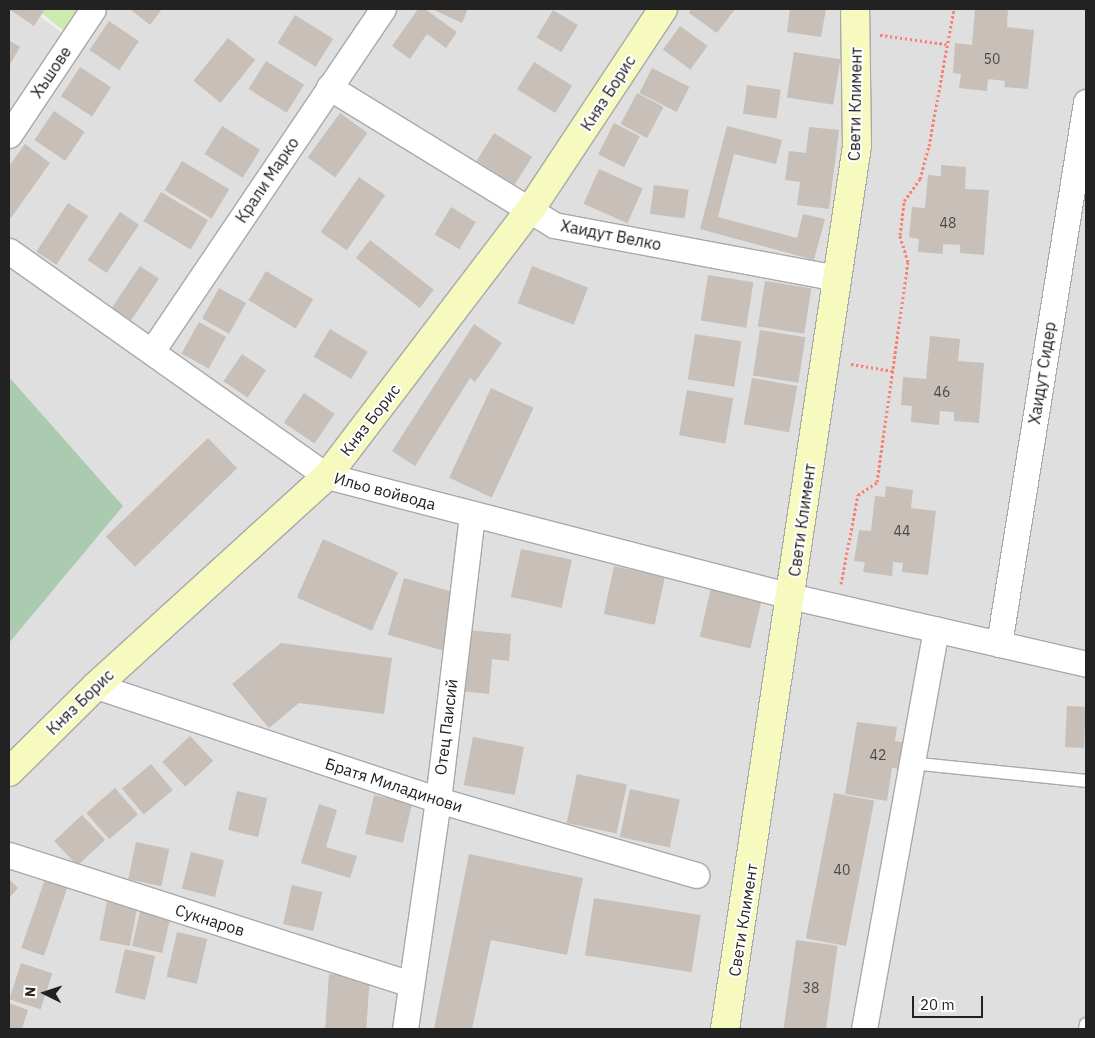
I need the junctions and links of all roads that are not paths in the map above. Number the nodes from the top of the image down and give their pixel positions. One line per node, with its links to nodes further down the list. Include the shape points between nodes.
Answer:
1 (93, 9): 7 (street, Хъшове)
2 (383, 9): 5 (street, Крали Марко)
3 (663, 9): 8 (street, Княз Борис)
4 (855, 21): 10 (street, Свети Климент, via 857,146)
5 (329, 87): 8 (street, Хаидут Велко); 11 (street, Крали Марко)
6 (1086, 102): 16 (street, Хаидут Сидер)
7 (9, 135)
8 (530, 210): 10 (street, Хаидут Велко, via 554,225); 12 (street, Княз Борис)
9 (9, 251): 11 (street, Ильо войвода)
10 (837, 278): 14 (street, Свети Климент)
11 (152, 351): 12 (street, Ильо войвода)
12 (327, 476): 13 (street, Ильо войвода); 18 (street, Княз Борис)
13 (472, 514): 14 (street, Ильо войвода); 22 (street, Отец Паисий)
14 (790, 596): 15 (street, Ильо войвода); 28 (street, Свети Климент)
15 (936, 630): 16 (street, Ильо войвода); 19 (street)
16 (1000, 644): 17 (street, Ильо войвода)
17 (1086, 664)
18 (96, 686): 20 (street, Княз Борис); 22 (street, Братя Миладинови)
19 (910, 763): 21 (lane); 29 (street)
20 (9, 772)
21 (1086, 781)
22 (438, 800): 24 (street, Братя Миладинови); 25 (street, Отец Паисий)
23 (9, 855): 25 (street, Сукнаров)
24 (696, 875)
25 (411, 984): 27 (street, Отец Паисий)
26 (1086, 1024): 30 (lane)
27 (405, 1029)
28 (726, 1029)
29 (864, 1029)
30 (1086, 1029)

